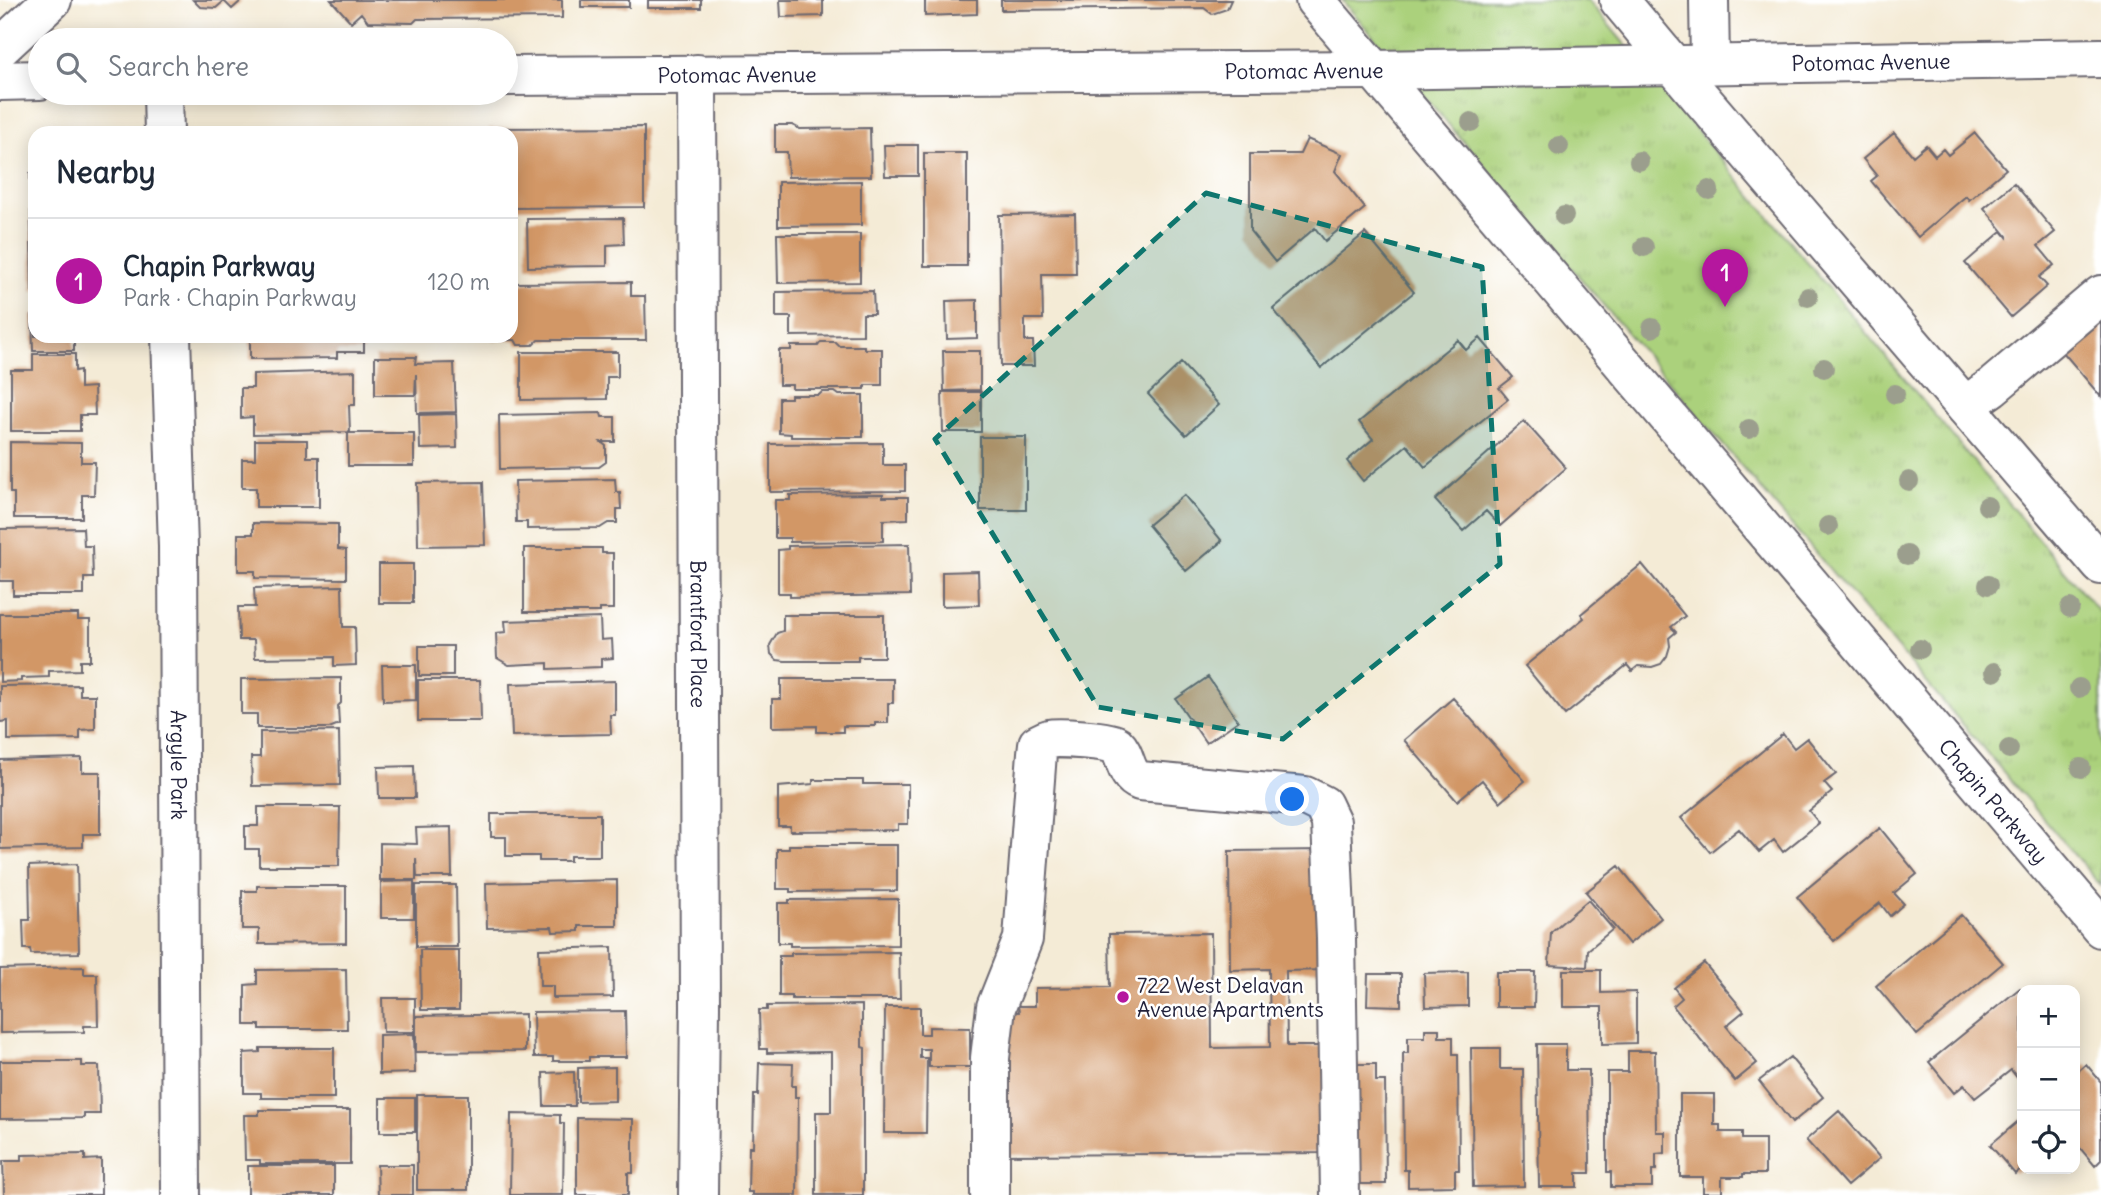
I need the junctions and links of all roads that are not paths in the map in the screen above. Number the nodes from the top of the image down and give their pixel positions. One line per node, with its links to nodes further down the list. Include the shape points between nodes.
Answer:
1 (52, 0): 5 (street)
2 (1315, 0): 8 (street, Chapin Parkway)
3 (1619, 0): 7 (street)
4 (1709, 0): 7 (street)
5 (0, 48)
6 (2101, 58): 7 (street, Potomac Avenue)
7 (1692, 64): 8 (street, Potomac Avenue); 17 (street, via 1709,108)
8 (1374, 69): 9 (street, Potomac Avenue); 19 (street, Chapin Parkway)
9 (697, 74): 10 (street, Potomac Avenue); 21 (street, Brantford Place)
10 (518, 76)
11 (28, 80): 12 (street)
12 (0, 81)
13 (163, 105): 14 (street)
14 (164, 126)
15 (2101, 295): 17 (street)
16 (171, 343): 20 (street, Argyle Park, via 178,547)
17 (1965, 406): 18 (street)
18 (2101, 565)
19 (2101, 928)
20 (181, 1195)
21 (698, 1195)
22 (990, 1195): 23 (street, via 990,1058 996,1007 1023,939 1038,744 1049,738 1108,741 1117,746 1130,774 1140,781 1305,796 1323,805 1332,835)
23 (1340, 1195)

